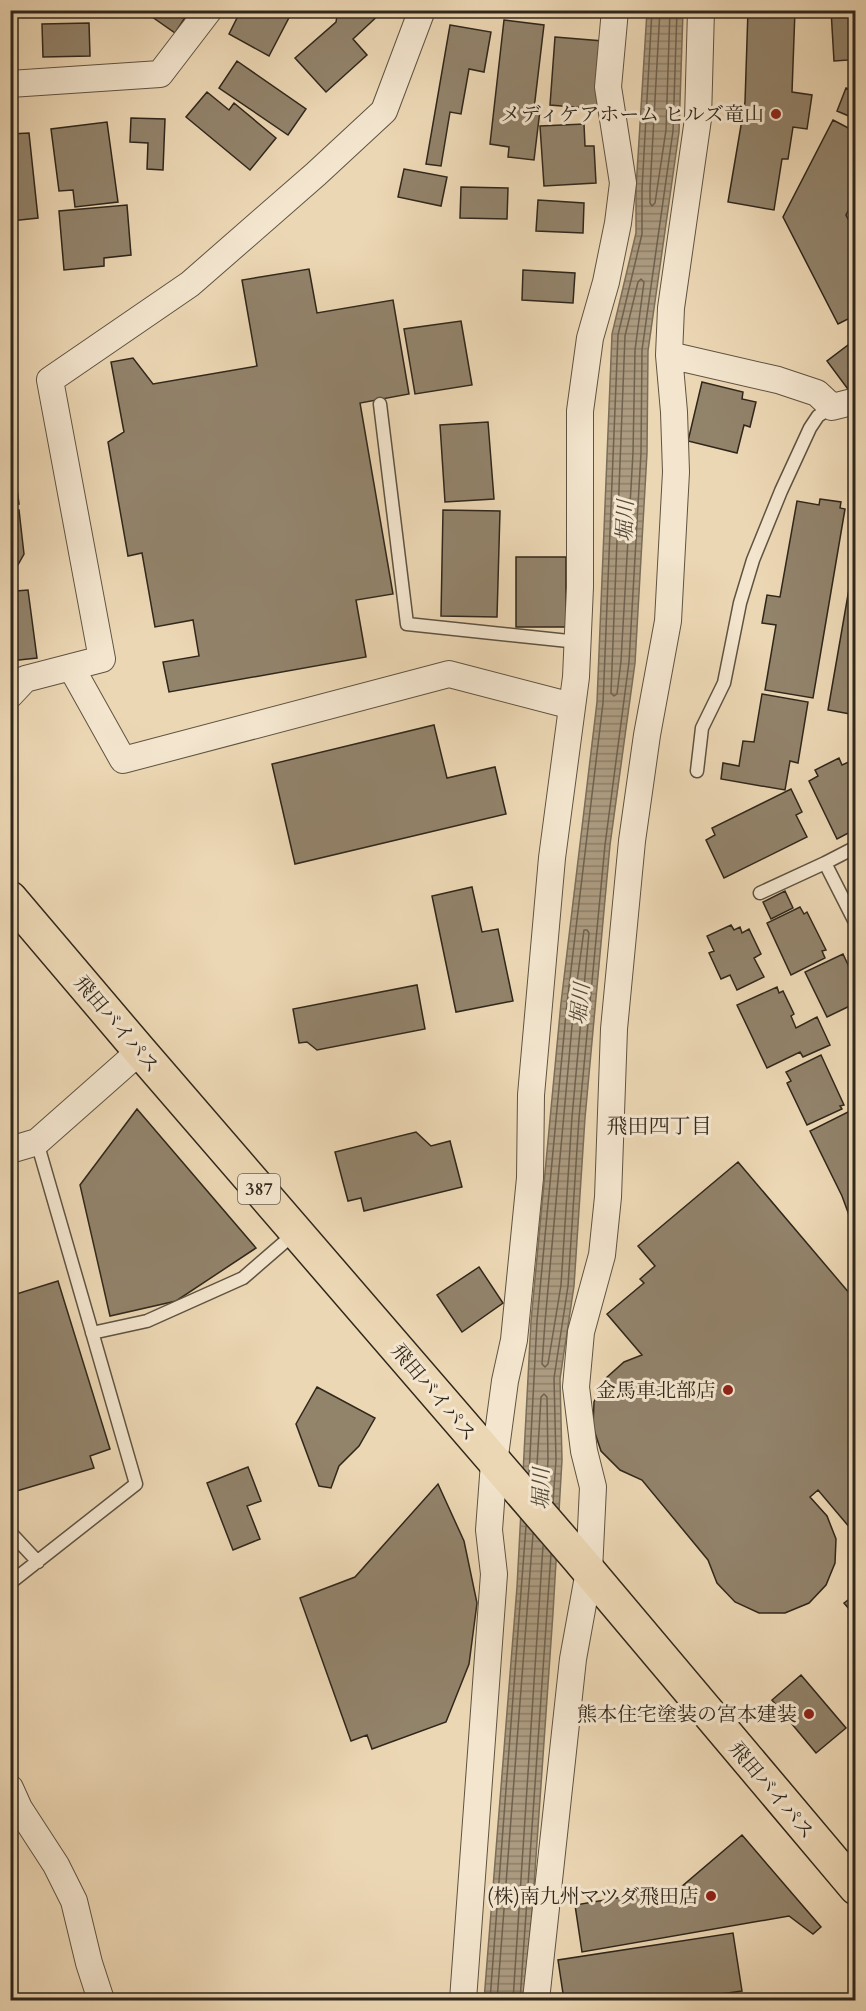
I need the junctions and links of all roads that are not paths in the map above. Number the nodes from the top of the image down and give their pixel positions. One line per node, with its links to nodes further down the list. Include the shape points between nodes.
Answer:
1 (209, 10): 5 (street, via 160,74)
2 (422, 10): 10 (street, via 384,111 190,284 50,380 102,659)
3 (615, 10): 9 (street, via 608,87 623,183 606,282 590,338 580,411)
4 (701, 10): 6 (street, via 698,119 671,308)
5 (10, 84)
6 (669, 356): 8 (street, via 778,380); 27 (street, via 676,472 668,621 632,842 615,1029 602,1255 581,1332 576,1387 593,1487)
7 (380, 404): 9 (lane, via 407,624)
8 (844, 404): 13 (lane, via 818,416 810,428 753,560 724,683 702,728)
9 (578, 642): 12 (street)
10 (71, 667): 11 (street, via 25,679); 12 (street, via 123,759 448,674)
11 (10, 695)
12 (572, 706): 24 (street, via 552,858 531,1095 530,1178 514,1340 505,1381)
13 (697, 771)
14 (855, 847): 15 (lane)
15 (825, 863): 16 (lane); 18 (lane)
16 (760, 893)
17 (10, 898): 19 (highway, 飛田バイパス / 387)
18 (855, 924)
19 (140, 1051): 20 (street); 22 (highway, 飛田バイパス / 387)
20 (37, 1142): 21 (street); 23 (lane)
21 (10, 1150)
22 (297, 1232): 23 (lane, via 243,1278 147,1321); 24 (highway, 飛田バイパス / 387)
23 (92, 1333): 26 (lane, via 136,1484)
24 (501, 1471): 27 (highway, 飛田バイパス / 387); 32 (street, via 489,1530 494,1574)
25 (10, 1532): 26 (lane)
26 (38, 1562): 28 (lane)
27 (583, 1564): 30 (highway, 飛田バイパス / 387); 33 (street)
28 (10, 1583)
29 (10, 1788): 31 (street, via 74,1901)
30 (855, 1888)
31 (101, 2001)
32 (463, 2001)
33 (537, 2001)

